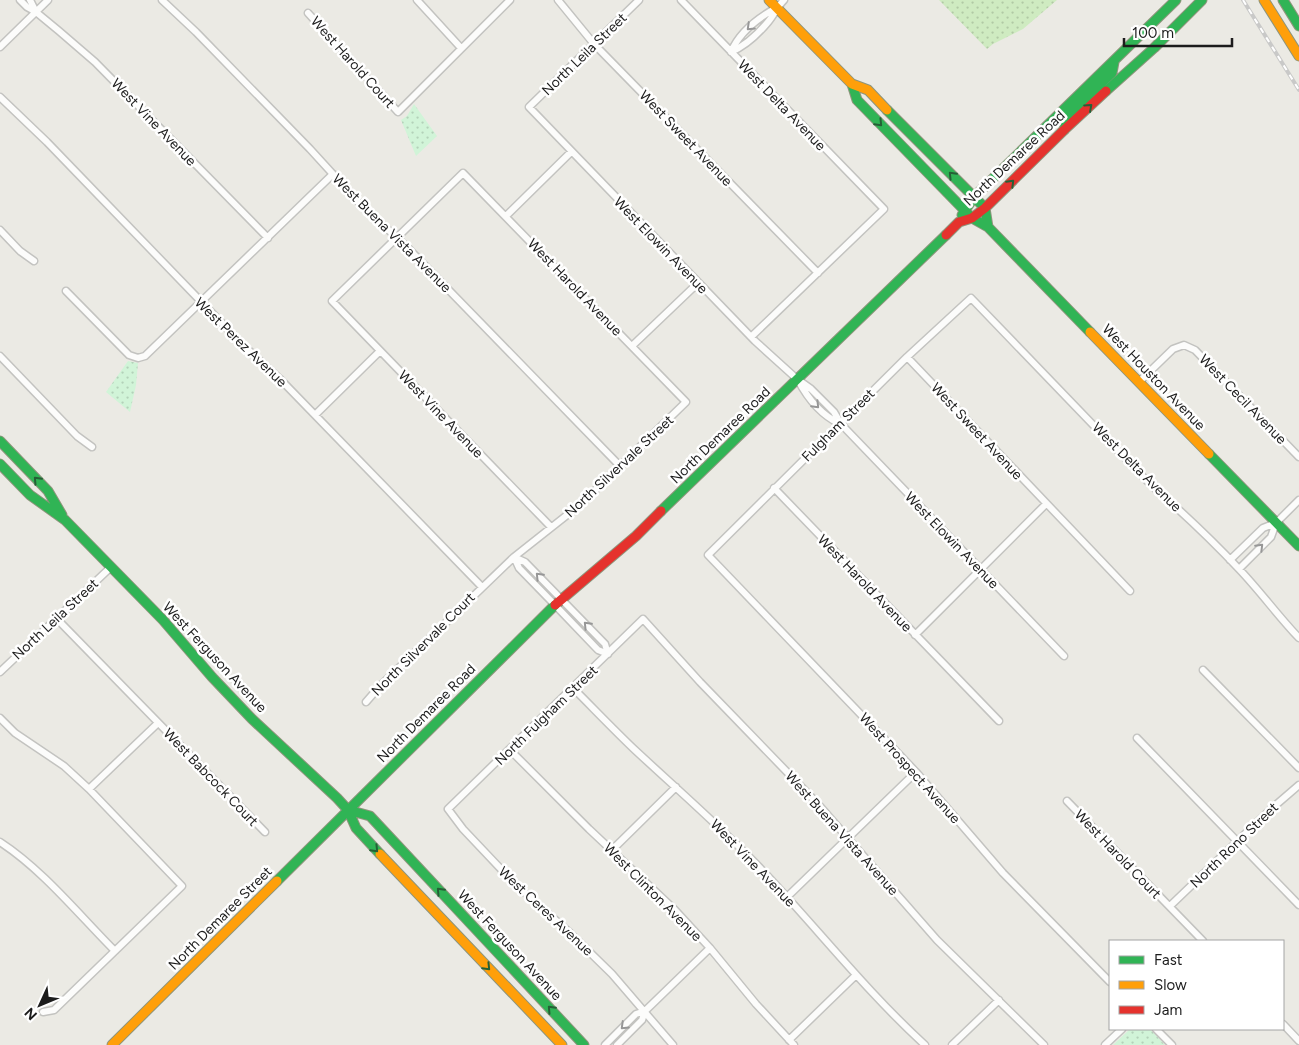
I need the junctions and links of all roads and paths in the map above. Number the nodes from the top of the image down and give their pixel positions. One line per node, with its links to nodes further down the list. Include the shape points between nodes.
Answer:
1 (20, 0): 17 (street, West Vine Avenue)
2 (30, 0): 17 (street, West Vine Avenue)
3 (48, 0): 17 (street)
4 (162, 0): 31 (street, West Buena Vista Avenue)
5 (417, 0): 22 (street)
6 (510, 0): 22 (street)
7 (558, 0): 20 (street, West Sweet Avenue)
8 (639, 0): 20 (street, North Leila Street)
9 (681, 0): 23 (street, West Delta Avenue)
10 (769, 0): 16 (main road, West Houston Avenue)
11 (784, 0): 16 (street)
12 (1176, 0): 25 (main road)
13 (1202, 0): 29 (main road, North Demaree Road, one-way to 13)
14 (1264, 0): 24 (main road)
15 (1283, 0): 19 (main road)
16 (776, 8): 23 (street, via 768,22 742,47); 26 (main road, West Houston Avenue)
17 (36, 12): 21 (street); 41 (street, West Vine Avenue, via 111,78)
18 (308, 13): 22 (street, West Harold Court, via 398,112)
19 (1299, 26)
20 (594, 44): 28 (street, North Leila Street); 43 (street, West Sweet Avenue)
21 (0, 47)
22 (461, 48)
23 (731, 52): 43 (street, West Delta Avenue, via 884,210)
24 (1299, 56)
25 (1114, 62): 29 (main road, via 1112,73 1069,114); 32 (main road)
26 (852, 84): 32 (main road, West Houston Avenue, one-way to 26, via 868,90); 34 (main road, West Houston Avenue, one-way to 34, via 857,100)
27 (0, 98): 47 (street, West Perez Avenue, via 47,142)
28 (529, 108): 30 (street, West Elowin Avenue)
29 (1064, 130): 33 (main road, North Demaree Road, one-way to 29)
30 (571, 152): 35 (street); 44 (street, West Elowin Avenue)
31 (333, 174): 40 (street, West Buena Vista Avenue); 41 (street)
32 (974, 197): 33 (main road, West Houston Avenue); 34 (main road)
33 (985, 208): 36 (main road, North Demaree Road); 38 (main road)
34 (964, 210): 36 (main road, West Houston Avenue); 37 (main road)
35 (506, 216): 40 (street, West Harold Avenue, via 463,172); 49 (street, West Harold Avenue)
36 (972, 218): 37 (main road, North Demaree Road); 38 (main road, West Houston Avenue)
37 (959, 222): 53 (main road, North Demaree Road)
38 (988, 227): 54 (main road, West Houston Avenue)
39 (0, 230): 42 (street)
40 (397, 237): 50 (street, West Vine Avenue, via 332,301); 62 (street, West Buena Vista Avenue)
41 (268, 238): 47 (street)
42 (34, 261)
43 (818, 273): 48 (street)
44 (698, 283): 48 (street, West Elowin Avenue); 49 (street)
45 (66, 291): 47 (street, via 129,355 138,358 149,353)
46 (972, 298): 52 (street, Fulgham Street); 72 (street, West Delta Avenue, via 1150,484 1181,510)
47 (200, 301): 56 (street, West Perez Avenue)
48 (751, 337): 53 (street, West Elowin Avenue)
49 (632, 346): 55 (street, West Harold Avenue)
50 (380, 351): 56 (street); 68 (street, West Vine Avenue)
51 (0, 356): 59 (street, via 77,436)
52 (907, 358): 57 (street, Fulgham Street); 65 (street, West Sweet Avenue)
53 (797, 379): 57 (street, West Elowin Avenue, via 812,388); 78 (main road, North Demaree Road, via 636,536)
54 (1140, 382): 60 (street, West Cecil Avenue, via 1173,348 1184,345 1195,350); 67 (main road, West Houston Avenue)
55 (686, 402): 62 (street, North Silvervale Street)
56 (315, 415): 76 (street, West Perez Avenue)
57 (841, 424): 63 (street, Fulgham Street); 75 (street, West Elowin Avenue)
58 (0, 441): 66 (main road, West Ferguson Avenue, one-way to 58, via 48,492)
59 (92, 446)
60 (1299, 457)
61 (0, 464): 66 (main road, West Ferguson Avenue, via 30,495)
62 (620, 466): 68 (street, North Silvervale Street)
63 (774, 488): 70 (street, Fulgham Street); 81 (street, West Harold Avenue)
64 (1299, 500): 67 (street)
65 (1046, 504): 75 (street); 77 (street, West Sweet Avenue)
66 (65, 520): 73 (main road, West Ferguson Avenue)
67 (1276, 523): 69 (main road, West Houston Avenue); 72 (street, via 1262,528); 74 (street, one-way to 67, via 1271,537)
68 (551, 527): 71 (street, North Silvervale Street)
69 (1299, 546)
70 (708, 555): 95 (street, West Prospect Avenue)
71 (514, 556): 76 (street, North Silvervale Street); 78 (street, via 525,562)
72 (1230, 560): 74 (street, West Delta Avenue)
73 (110, 567): 79 (street, North Leila Street); 101 (main road, West Ferguson Avenue, via 163,620 226,693)
74 (1238, 569): 82 (street, West Delta Avenue)
75 (981, 570): 81 (street); 84 (street, West Elowin Avenue)
76 (482, 587): 88 (street, North Silvervale Court)
77 (1130, 591)
78 (558, 602): 83 (street, via 605,644); 101 (main road, North Demaree Road)
79 (56, 618): 86 (street, North Leila Street); 91 (street, West Babcock Court)
80 (643, 619): 83 (street, North Fulgham Street); 103 (street, West Buena Vista Avenue)
81 (914, 635): 90 (street)
82 (1299, 638)
83 (608, 654): 87 (street, North Fulgham Street)
84 (1064, 656)
85 (1203, 670): 94 (street)
86 (0, 672)
87 (573, 688): 93 (street, North Fulgham Street); 97 (street, West Vine Avenue)
88 (366, 702)
89 (0, 718): 98 (street)
90 (999, 721)
91 (158, 723): 98 (street); 102 (street, West Babcock Court)
92 (1137, 738): 104 (street)
93 (510, 750): 100 (street, North Fulgham Street); 106 (street, West Clinton Avenue)
94 (1299, 768)
95 (916, 772): 103 (street); 114 (street, West Prospect Avenue, via 1003,873)
96 (1299, 785): 104 (street, North Rono Street)
97 (676, 787): 106 (street); 107 (street, West Vine Avenue, via 715,822)
98 (90, 789): 112 (street, via 182,886)
99 (1066, 801): 109 (street, West Harold Court)
100 (448, 809): 116 (street, West Ceres Avenue, via 515,884 568,931)
101 (348, 810): 123 (main road, North Demaree Street); 124 (main road, West Ferguson Avenue, one-way to 124, via 356,828); 125 (main road, West Ferguson Avenue, one-way to 101, via 370,816)
102 (265, 832)
103 (848, 838): 107 (street); 115 (street, West Buena Vista Avenue, via 937,940)
104 (1238, 841): 108 (street); 109 (street, North Rono Street)
105 (0, 842): 112 (street, via 42,877)
106 (612, 850): 111 (street, West Clinton Avenue)
107 (787, 897): 113 (street, West Vine Avenue)
108 (1299, 905)
109 (1170, 906): 110 (street)
110 (1202, 940)
111 (710, 948): 116 (street); 122 (street, West Clinton Avenue)
112 (115, 951): 117 (street, via 54,1010)
113 (855, 976): 122 (street); 129 (street, West Vine Avenue)
114 (1109, 981)
115 (999, 1000): 130 (street); 131 (street, West Buena Vista Avenue)
116 (645, 1011): 126 (street, one-way to 126, via 636,1014); 127 (street, via 642,1020); 128 (street, West Ceres Avenue)
117 (42, 1012)
118 (1284, 1025): 121 (street)
119 (1121, 1030): 132 (street)
120 (1157, 1030): 133 (street)
121 (1299, 1041)
122 (792, 1043)
123 (112, 1045)
124 (562, 1045)
125 (584, 1045)
126 (605, 1045)
127 (617, 1045)
128 (673, 1045)
129 (925, 1045)
130 (952, 1045)
131 (1044, 1045)
132 (1105, 1045)
133 (1172, 1045)

